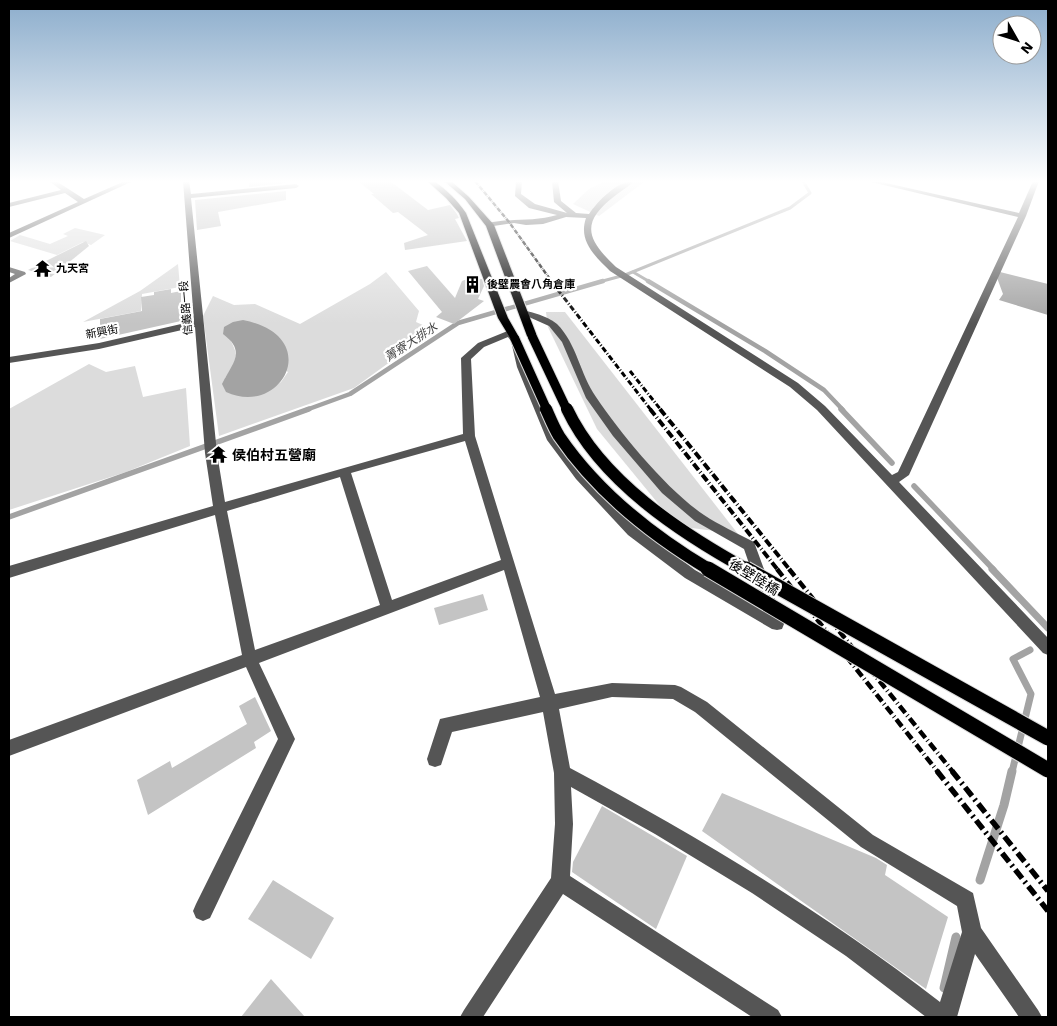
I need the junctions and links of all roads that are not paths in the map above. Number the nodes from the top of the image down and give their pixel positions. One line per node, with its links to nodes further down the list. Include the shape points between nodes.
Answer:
1 (24, 229): 7 (street)
2 (191, 229): 11 (street, 信義路一段)
3 (468, 229): 12 (main road, 後壁陸橋)
4 (492, 229): 10 (main road, 後壁陸橋)
5 (587, 229): 16 (street, via 591,245 613,269 794,385 821,408)
6 (1016, 229): 16 (street, via 903,475)
7 (9, 236)
8 (9, 269): 9 (street, via 22,274)
9 (9, 281)
10 (525, 313): 12 (street, via 552,324 566,341 590,396 666,490 699,518 749,546 777,624 690,574 633,531 580,476 553,440); 24 (main road, 後壁陸橋, bridge, via 532,336 575,426 607,466 655,511 710,548)
11 (198, 323): 13 (street, 新興街, via 99,346); 17 (street, 信義路一段)
12 (512, 336): 14 (street, via 481,345 466,358); 27 (main road, 後壁陸橋, bridge, via 558,435 594,482 639,521 701,565)
13 (9, 360)
14 (469, 436): 15 (street); 18 (street)
15 (344, 471): 17 (street); 20 (street)
16 (889, 482): 21 (street)
17 (220, 508): 19 (street); 22 (street, 信義路一段)
18 (510, 563): 20 (street); 23 (street)
19 (9, 572)
20 (388, 608): 22 (street)
21 (1048, 648)
22 (250, 660): 25 (street); 30 (street, 信義路一段, via 287,739)
23 (550, 704): 26 (street, via 446,725); 28 (street); 31 (street, via 612,690 675,692 700,707 867,841 966,900)
24 (1048, 738)
25 (9, 748)
26 (435, 759)
27 (1048, 770)
28 (562, 773): 29 (street, via 564,824); 34 (street, via 641,815 782,900)
29 (560, 880): 32 (street); 33 (street)
30 (204, 910)
31 (972, 932): 34 (street); 35 (street)
32 (471, 1017)
33 (771, 1017)
34 (945, 1017)
35 (1031, 1017)

